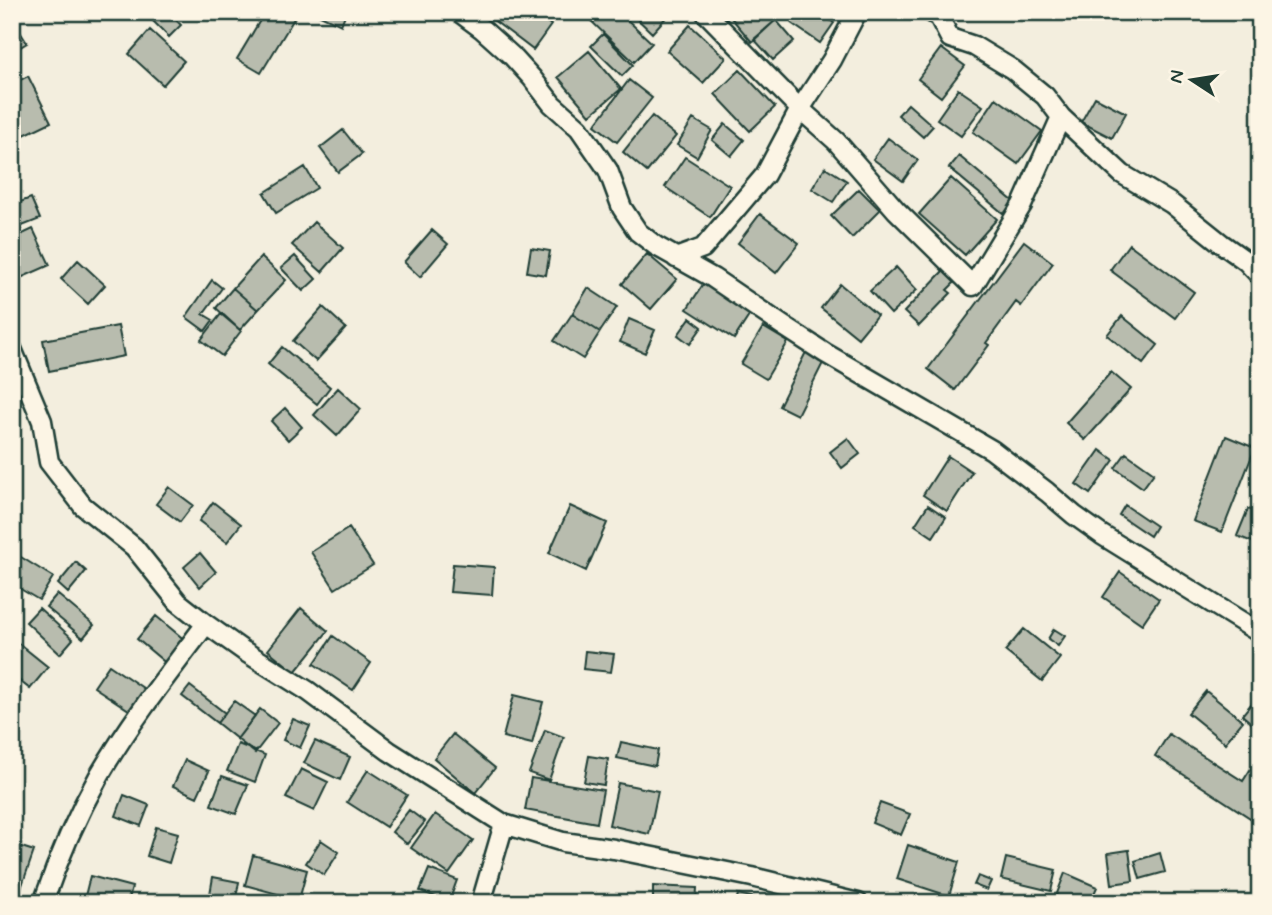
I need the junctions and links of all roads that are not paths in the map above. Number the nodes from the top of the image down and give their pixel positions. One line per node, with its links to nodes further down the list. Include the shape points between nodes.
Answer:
1 (459, 12): 7 (street, via 512,56 579,128 608,170 622,208 638,232)
2 (705, 12): 5 (street)
3 (857, 12): 5 (street)
4 (931, 12): 6 (street, via 939,17 950,38 974,46 1012,69 1045,96)
5 (800, 109): 6 (street, via 973,286 1022,205); 7 (street, via 765,175 742,203 703,248)
6 (1061, 117): 8 (street, via 1122,174 1172,204)
7 (676, 258): 11 (street, via 725,285 825,353 992,450 1102,535)
8 (1260, 276)
9 (12, 349): 10 (street, via 41,421 49,462 83,506 134,547 178,602)
10 (205, 624): 12 (street); 13 (street, via 100,775)
11 (1260, 633)
12 (504, 824): 14 (street); 15 (street, via 563,842 740,875)
13 (43, 903)
14 (481, 903)
15 (858, 903)

